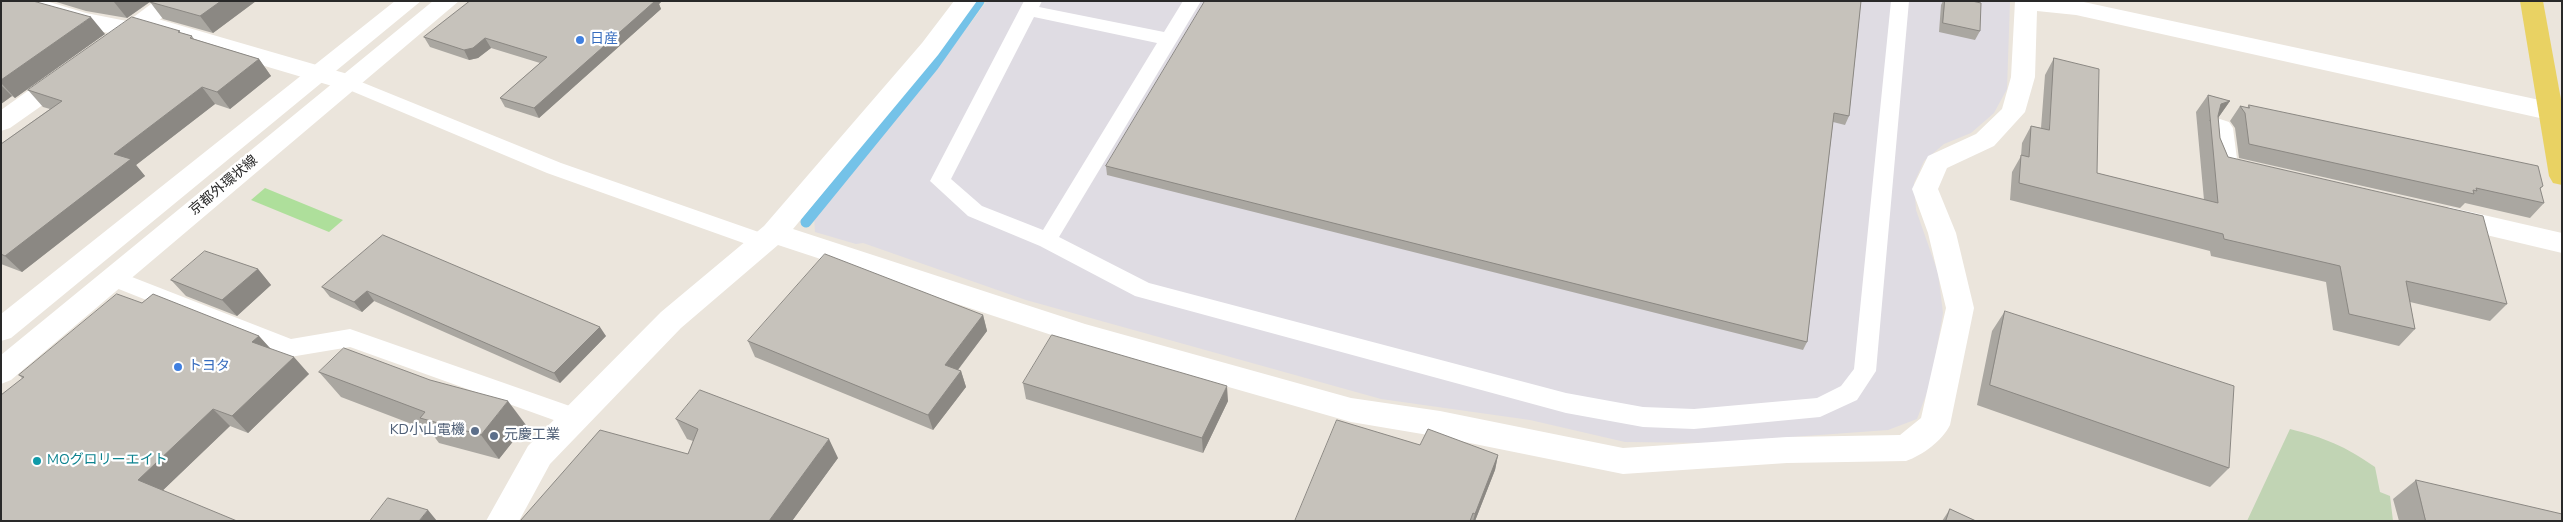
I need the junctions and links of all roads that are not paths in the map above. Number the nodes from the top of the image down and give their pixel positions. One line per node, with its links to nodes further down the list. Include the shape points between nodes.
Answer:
1 (19, 1): 11 (street, via 76,18)
2 (170, 1): 11 (street)
3 (410, 1): 13 (street, 京都外環状線)
4 (448, 1): 14 (street, 京都外環状線)
5 (966, 1): 21 (street, via 930,49)
6 (1192, 1): 12 (lane)
7 (1900, 1): 22 (lane, via 1865,371 1849,393 1820,407 1694,419 1643,417 1566,403 1143,290)
8 (2531, 1): 15 (main road)
9 (2025, 2): 15 (street, via 2076,8); 21 (street, via 2023,78 2013,112 1985,140 1938,162 1925,189 1942,233 1960,308 1935,425 1906,448 1787,450 1622,461 1440,424 1351,410 1084,335)
10 (1030, 5): 12 (lane); 22 (lane, via 940,181 975,211)
11 (138, 26): 13 (street); 16 (street)
12 (1168, 39): 22 (lane)
13 (319, 74): 14 (street); 25 (street, 京都外環状線)
14 (349, 83): 21 (lane, via 554,168); 24 (street, 京都外環状線)
15 (2549, 111): 19 (main road)
16 (1, 122)
17 (2220, 128): 18 (street, via 2225,166)
18 (2263, 175)
19 (2562, 176)
20 (2427, 212): 23 (street)
21 (769, 238): 27 (street, via 671,320)
22 (1047, 240)
23 (2562, 243)
24 (114, 278): 26 (street, 京都外環状線); 27 (lane, via 290,348 350,338)
25 (1, 330)
26 (1, 372)
27 (576, 418): 28 (street, via 539,455)
28 (502, 521)

